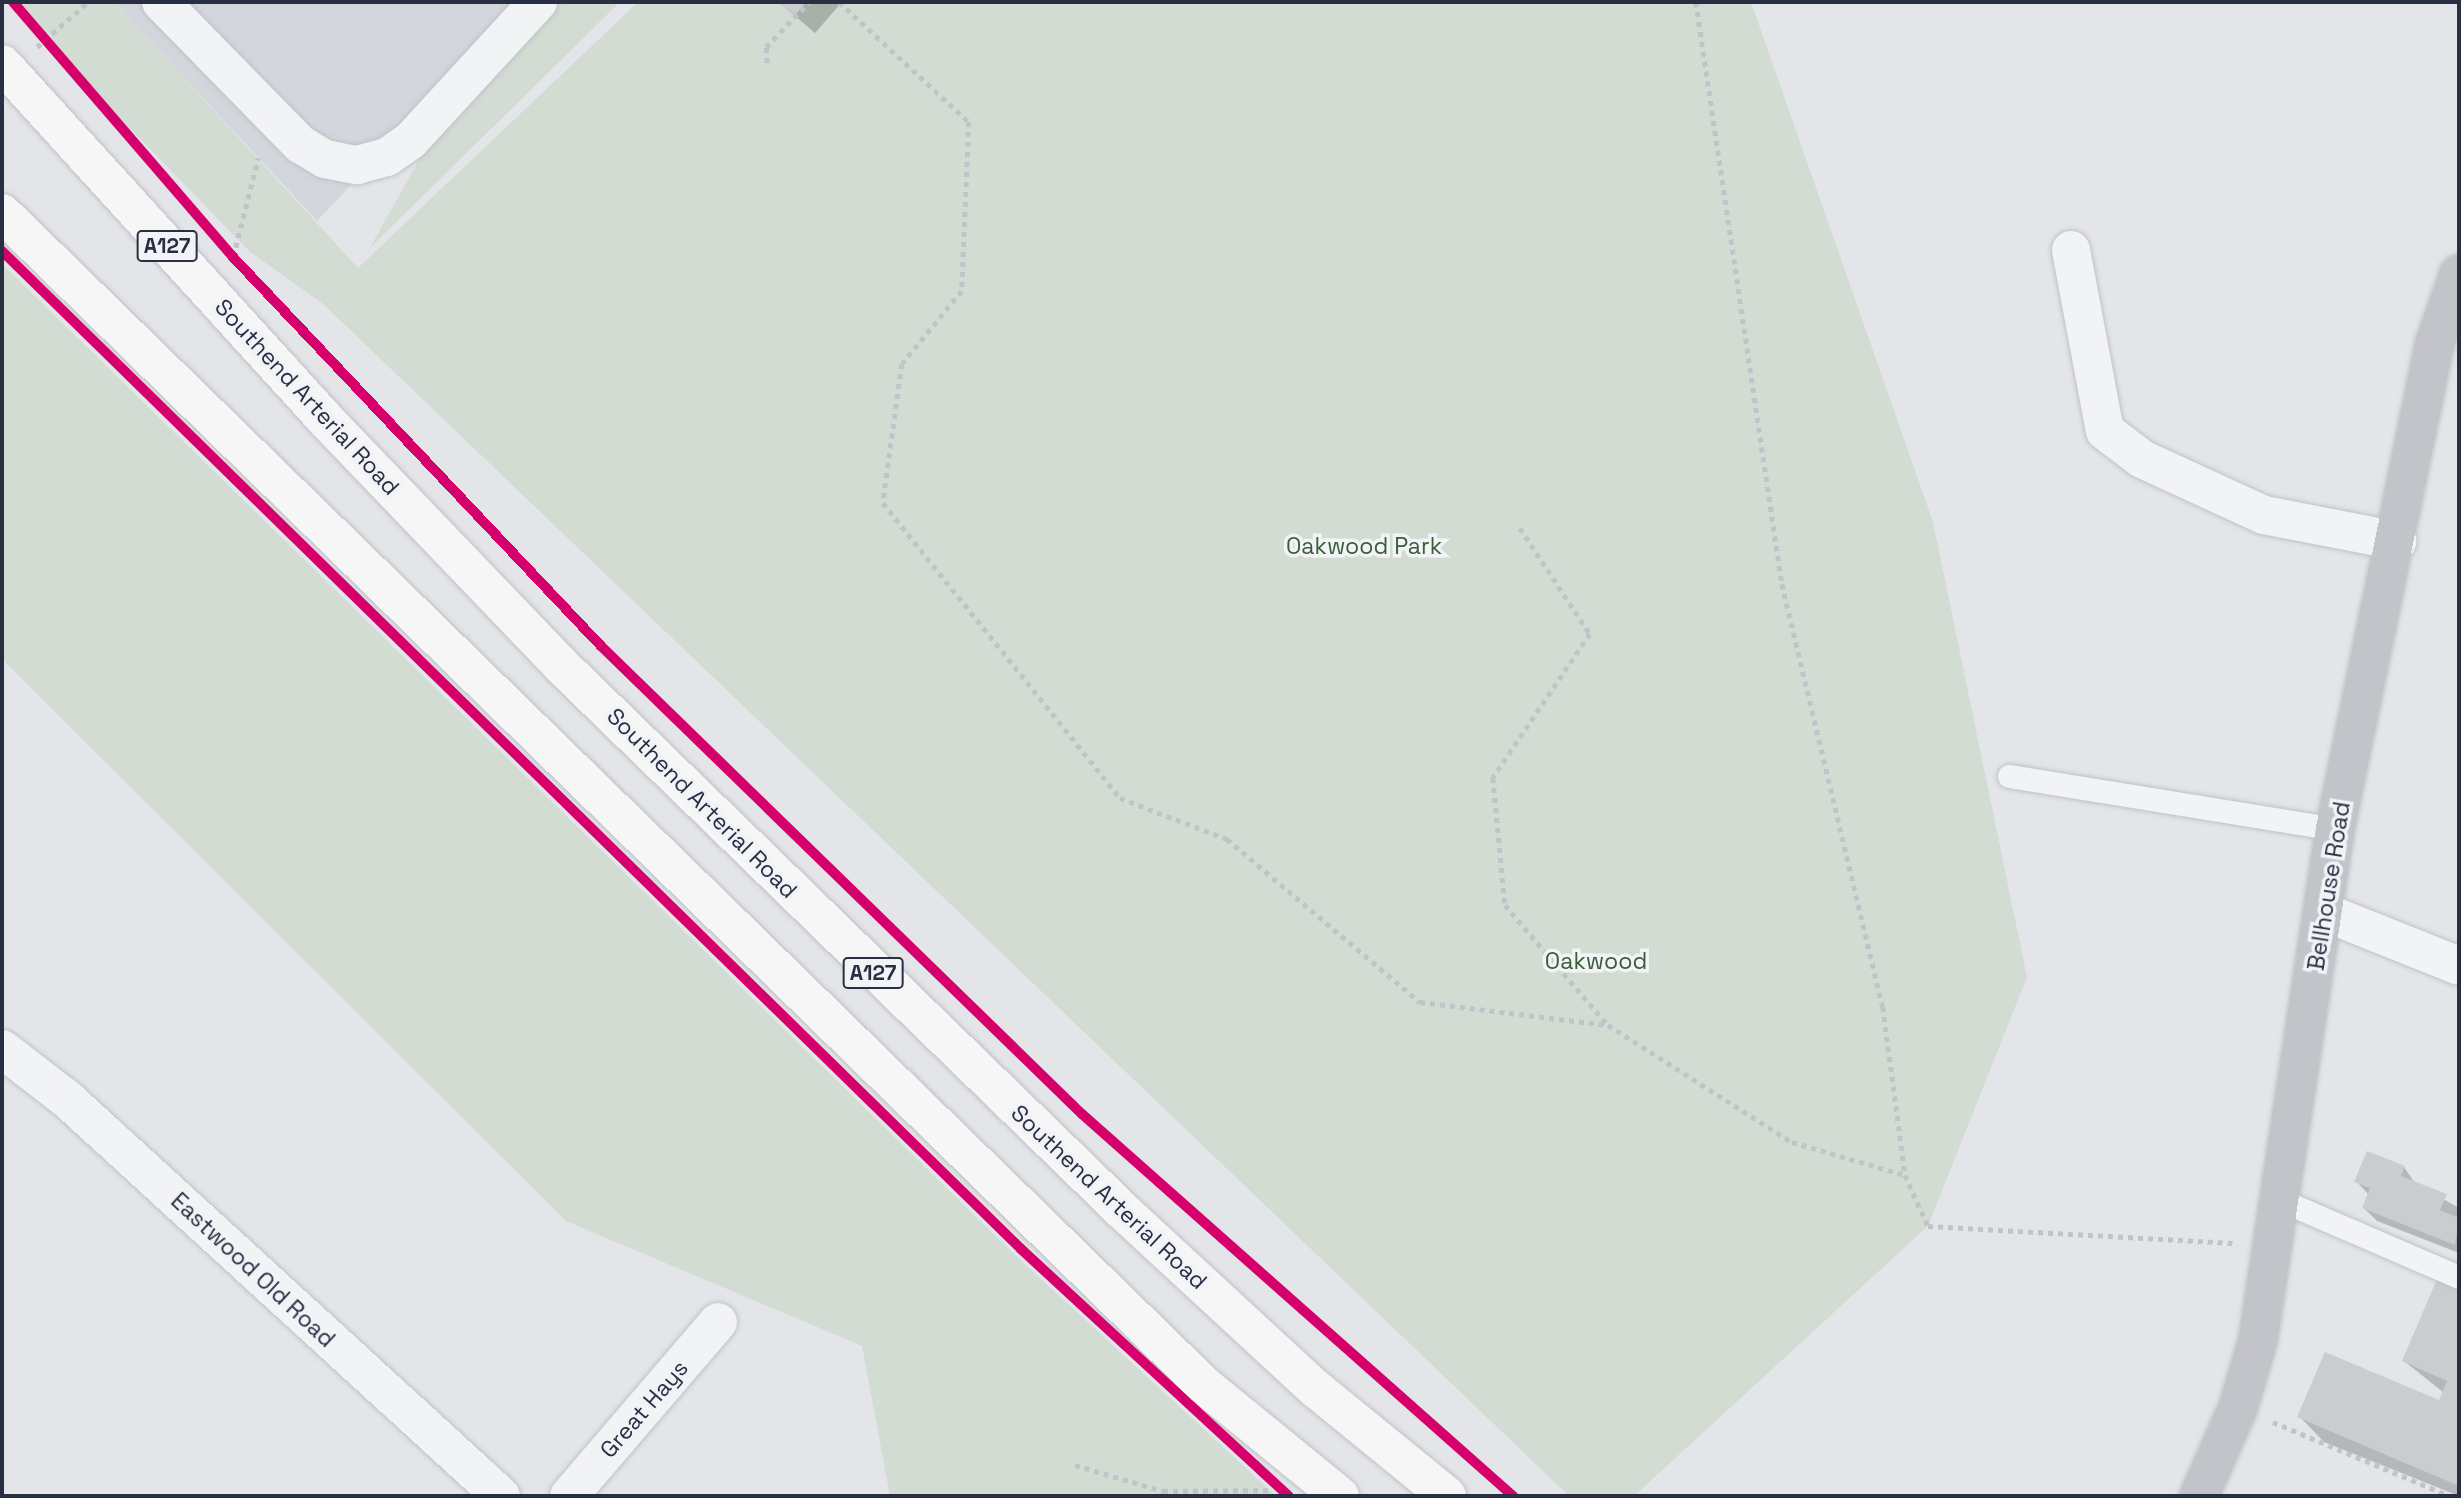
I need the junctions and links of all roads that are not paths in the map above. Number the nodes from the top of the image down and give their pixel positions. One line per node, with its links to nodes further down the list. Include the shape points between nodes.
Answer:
1 (161, 2): 2 (street, via 268,117 325,159 357,165 387,157 411,140)
2 (538, 2)
3 (5, 67): 20 (highway, Southend Arterial Road / A127, via 326,421 567,671 1125,1213 1316,1390)
4 (2, 213): 19 (highway, A127, via 1205,1386)
5 (2071, 250): 8 (street, via 2105,431 2143,459 2264,515)
6 (2459, 274): 7 (street, Bellhouse Road)
7 (2447, 348): 8 (street, Bellhouse Road)
8 (2398, 541): 10 (street, Bellhouse Road)
9 (2009, 776): 10 (lane)
10 (2335, 829): 11 (street, Bellhouse Road)
11 (2324, 912): 12 (street); 14 (street, Bellhouse Road)
12 (2459, 966)
13 (2, 1049): 17 (street, Eastwood Old Road, via 67,1099)
14 (2283, 1201): 15 (lane); 21 (street, Bellhouse Road, via 2238,1408)
15 (2459, 1278)
16 (718, 1322): 18 (street, Great Hays)
17 (481, 1491)
18 (569, 1496)
19 (1340, 1496)
20 (1447, 1496)
21 (2199, 1496)

